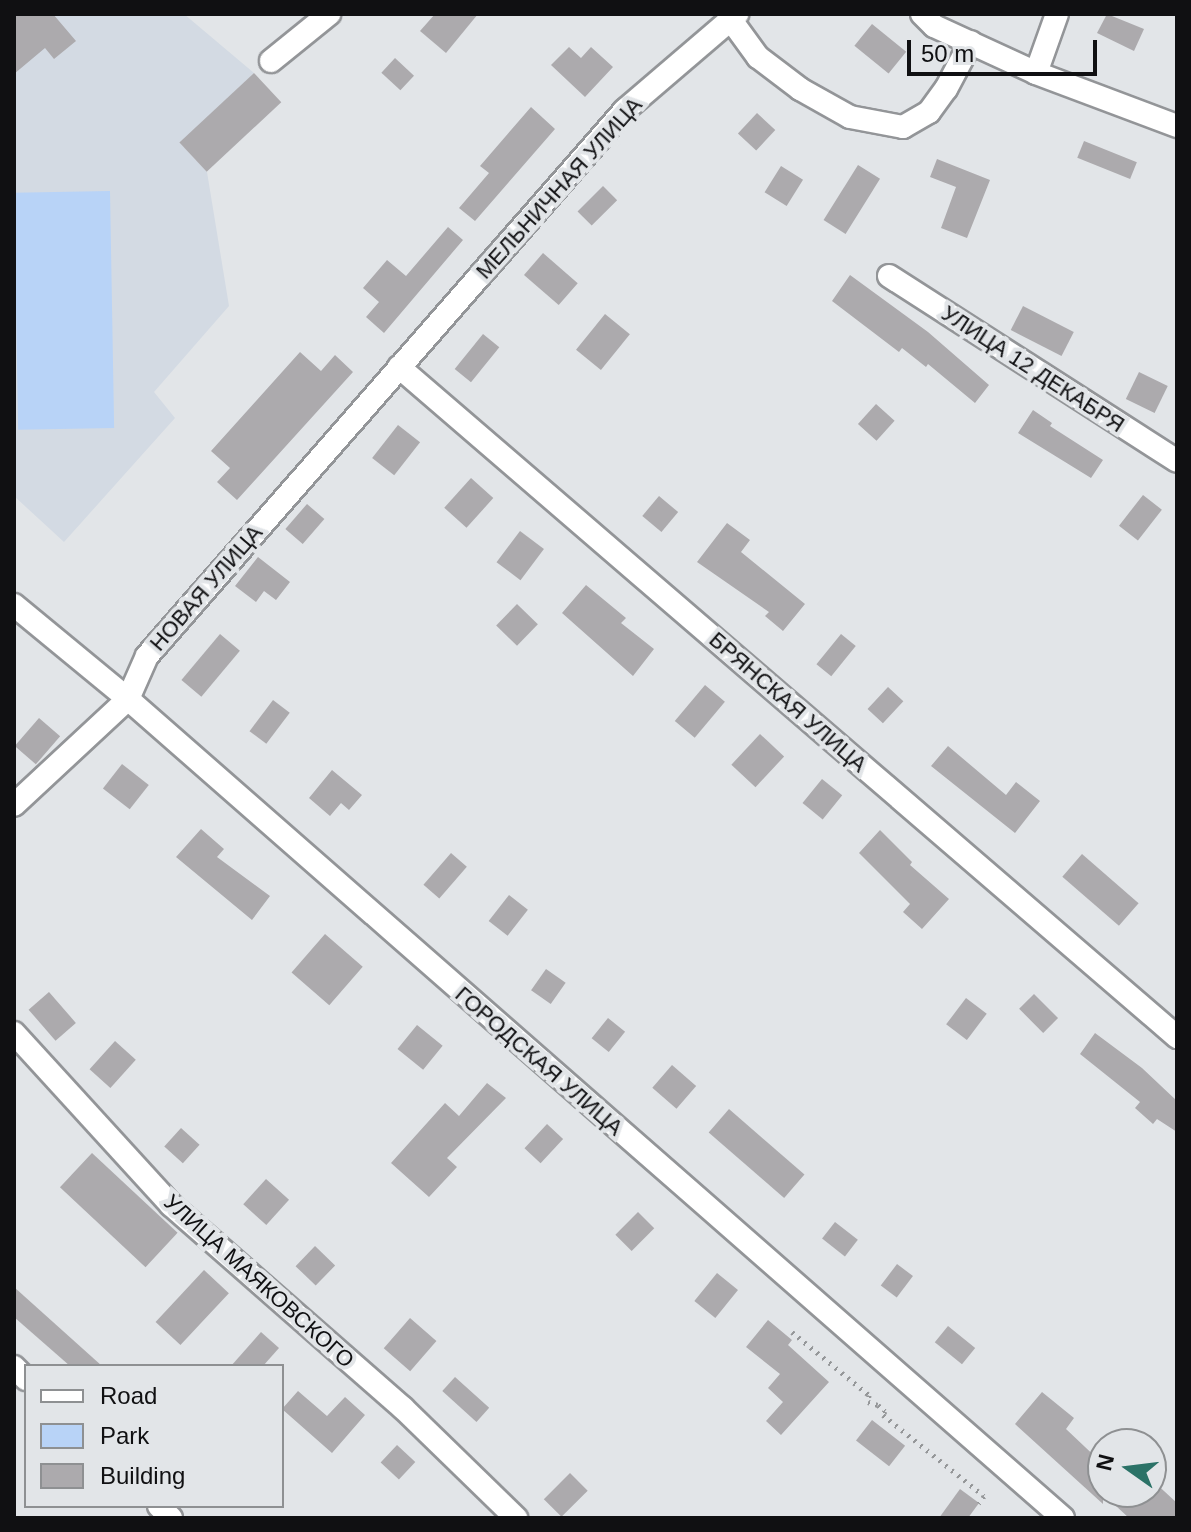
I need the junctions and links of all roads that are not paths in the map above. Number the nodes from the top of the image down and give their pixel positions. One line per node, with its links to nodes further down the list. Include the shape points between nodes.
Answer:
1 (329, 14): 6 (street)
2 (922, 14): 5 (street, via 934,26)
3 (1057, 14): 7 (street)
4 (734, 17): 5 (street, МЕЛЬНИЧНАЯ УЛИЦА, via 758,57 800,89 850,117 903,127 929,112); 10 (street, МЕЛЬНИЧНАЯ УЛИЦА, via 625,110)
5 (971, 42): 7 (street)
6 (271, 61)
7 (1036, 73): 8 (street)
8 (1177, 126)
9 (889, 276): 11 (street, УЛИЦА 12 ДЕКАБРЯ)
10 (399, 367): 13 (street, НОВАЯ УЛИЦА, via 147,656); 16 (street, БРЯНСКАЯ УЛИЦА)
11 (1177, 461)
12 (14, 605): 13 (street, ГОРОДСКАЯ УЛИЦА)
13 (128, 699): 14 (street, НОВАЯ УЛИЦА); 18 (street, ГОРОДСКАЯ УЛИЦА)
14 (14, 805)
15 (14, 1033): 17 (street, УЛИЦА МАЯКОВСКОГО, via 171,1205 403,1408)
16 (1177, 1037)
17 (516, 1518)
18 (1063, 1518)

